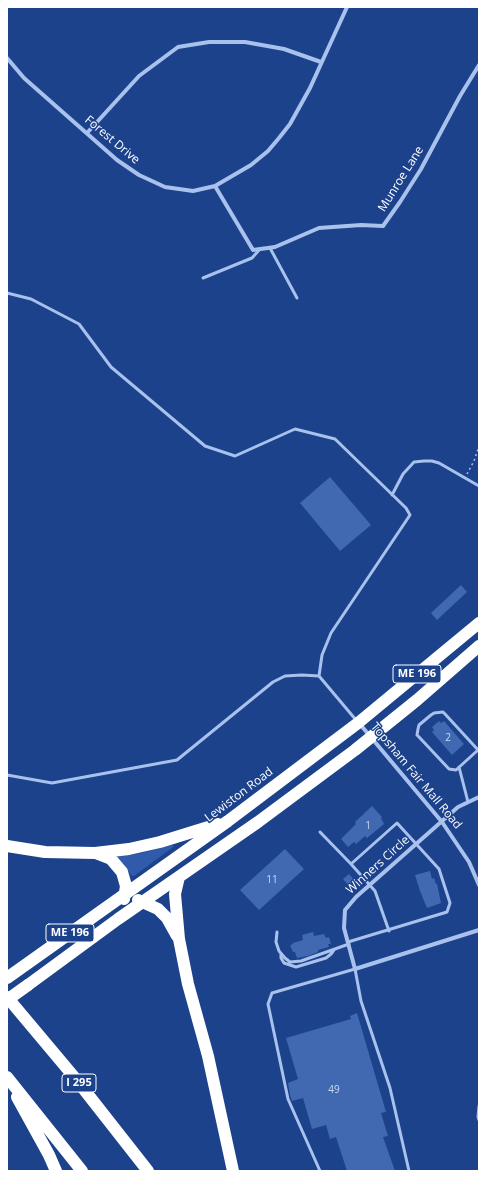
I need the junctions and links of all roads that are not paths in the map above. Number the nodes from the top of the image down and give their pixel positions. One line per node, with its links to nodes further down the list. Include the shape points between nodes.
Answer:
1 (347, 7): 3 (street, Forest Drive)
2 (7, 58): 5 (street, Forest Drive, via 24,78)
3 (321, 62): 5 (street, via 284,49 245,42 209,42 178,47 138,76); 6 (street, Forest Drive, via 301,106 268,151 251,165)
4 (479, 66): 7 (street, Munroe Lane, via 460,96 422,169 383,226 319,228)
5 (87, 133): 6 (street, Forest Drive, via 139,175 165,187 193,191)
6 (215, 186): 8 (street, via 253,250)
7 (270, 248): 8 (street, Munroe Lane); 11 (lane)
8 (260, 249): 9 (lane, via 252,258)
9 (203, 278)
10 (7, 293): 13 (lane, via 31,299 79,324 111,367 205,446 235,456 295,429 335,439)
11 (297, 298)
12 (479, 486): 13 (lane, via 448,467 432,461 414,462 403,474)
13 (392, 495): 16 (lane, via 410,515 331,633 322,655)
14 (479, 623): 17 (highway, Lewiston Road / ME 196)
15 (479, 646): 18 (highway, ME 196)
16 (319, 676): 17 (lane); 21 (lane, via 285,676 273,682 177,760 52,783)
17 (358, 723): 18 (street, Topsham Fair Mall Road); 24 (highway, Lewiston Road / ME 196)
18 (370, 737): 25 (street, Topsham Fair Mall Road); 31 (highway, ME 196, via 258,822)
19 (478, 751): 20 (lane); 20 (lane, via 442,712 434,713 419,725 418,737 449,769)
20 (459, 767): 23 (lane)
21 (7, 776)
22 (479, 797): 23 (street, Winners Circle)
23 (468, 802): 25 (street, Winners Circle, via 458,807)
24 (228, 821): 29 (highway, via 160,842); 34 (highway, Lewiston Road / ME 196)
25 (442, 822): 27 (street, Winners Circle); 32 (street, Topsham Fair Mall Road, via 469,862)
26 (320, 832): 30 (lane)
27 (416, 845): 30 (lane, via 397,823); 33 (street, Winners Circle); 38 (lane, via 439,869 450,903 446,912)
28 (7, 846): 29 (highway, via 45,852)
29 (96, 853): 34 (highway, via 111,859 119,867 126,881)
30 (351, 864): 33 (lane)
31 (179, 877): 35 (highway, ME 196); 40 (highway, via 175,894)
32 (479, 885)
33 (369, 886): 38 (lane, via 375,891); 41 (street, Winners Circle, via 345,910 344,928)
34 (125, 895): 35 (highway); 36 (highway); 43 (highway, Lewiston Road / ME 196)
35 (143, 902): 36 (highway, ME 196); 40 (highway, via 164,914)
36 (118, 919): 44 (highway, ME 196, bridge)
37 (479, 930): 42 (street)
38 (389, 931): 41 (lane)
39 (277, 932): 41 (lane, via 276,942 281,954 287,960 297,962)
40 (179, 939): 52 (highway)
41 (348, 943): 42 (street, Winners Circle)
42 (355, 969): 53 (lane, via 272,993 268,1004 288,1099); 54 (lane, via 361,1001 390,1088)
43 (12, 975)
44 (7, 998): 51 (highway, I 295, via 75,1078)
45 (7, 1076): 50 (highway)
46 (7, 1081): 49 (highway)
47 (479, 1106): 48 (lane)
48 (479, 1120)
49 (56, 1171)
50 (82, 1171)
51 (148, 1171)
52 (233, 1171)
53 (320, 1171)
54 (409, 1171)

